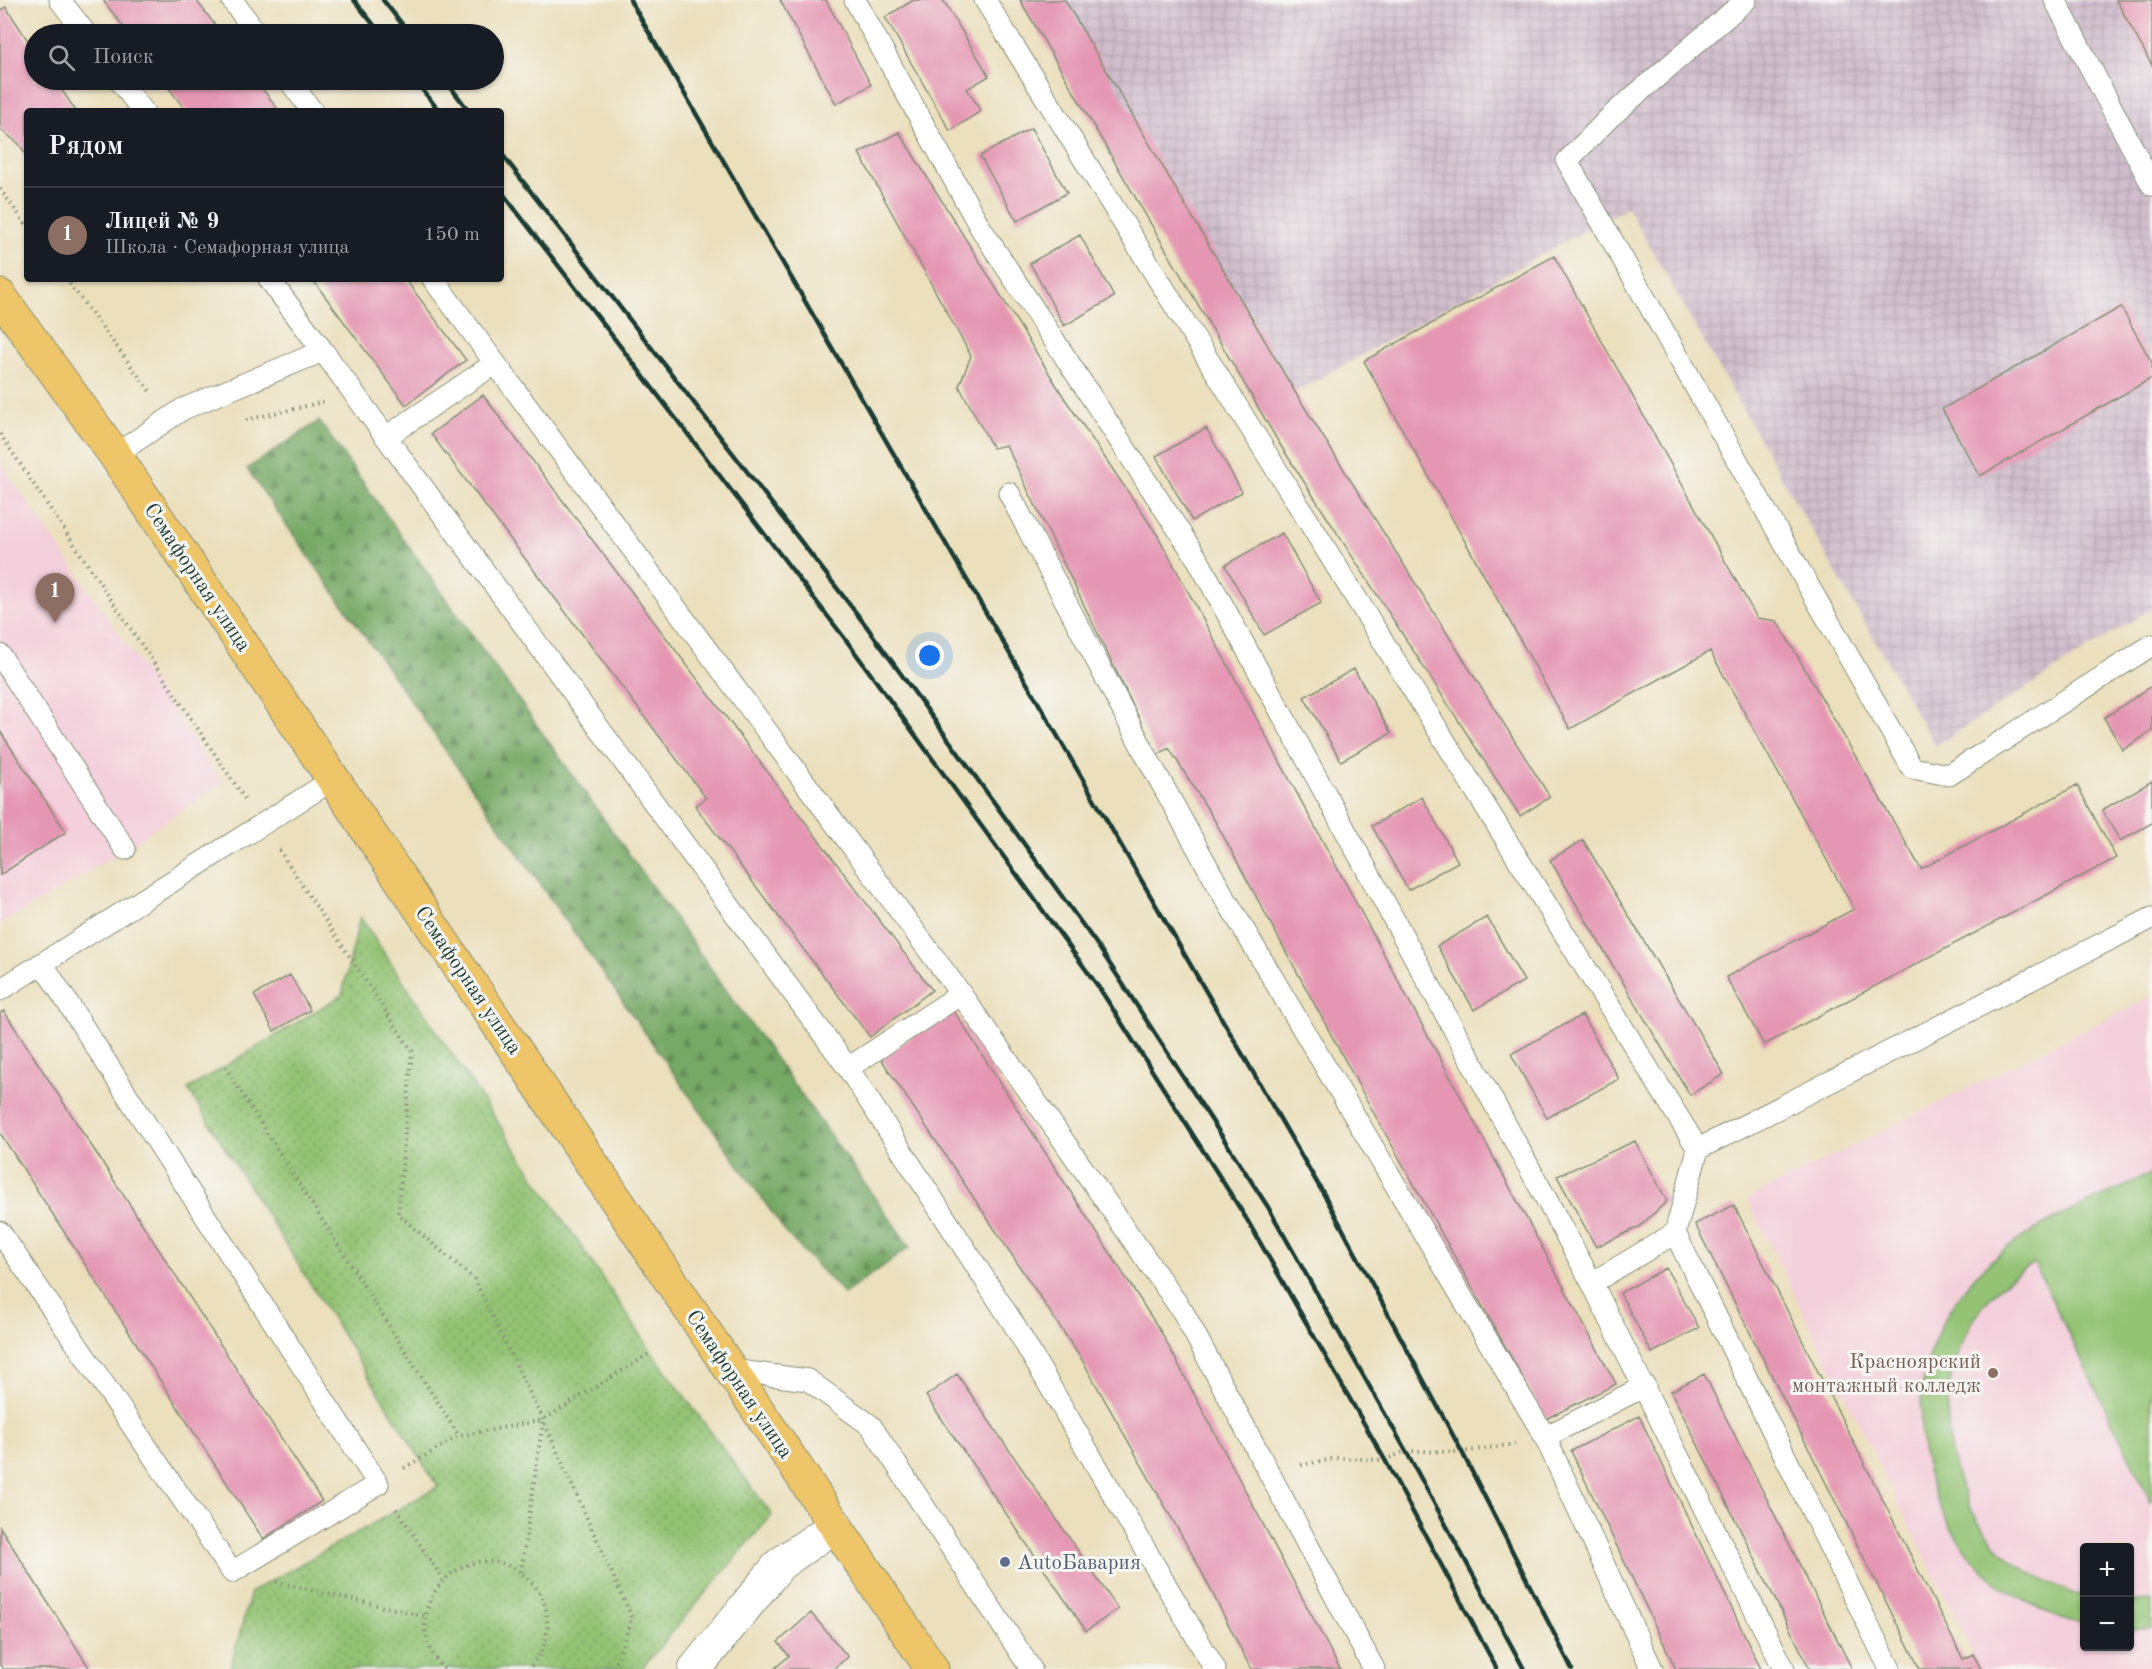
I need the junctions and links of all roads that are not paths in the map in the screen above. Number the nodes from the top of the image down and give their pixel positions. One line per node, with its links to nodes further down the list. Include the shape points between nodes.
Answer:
1 (60, 0): 7 (lane)
2 (232, 0): 8 (lane)
3 (855, 0): 34 (lane, via 980,227 1198,560)
4 (985, 0): 31 (lane)
5 (1746, 0): 22 (lane, via 1610,117 1567,161 1912,768 1949,775)
6 (2055, 0): 13 (lane)
7 (78, 24)
8 (250, 24)
9 (127, 90): 11 (lane)
10 (297, 90): 12 (lane)
11 (141, 108)
12 (310, 108)
13 (2152, 185)
14 (271, 282): 17 (lane)
15 (435, 282): 18 (lane)
16 (0, 296): 20 (highway, Семафорная улица)
17 (323, 351): 19 (lane); 20 (lane, via 183,409)
18 (494, 364): 19 (lane); 29 (lane)
19 (386, 437): 30 (lane)
20 (116, 455): 24 (highway, Семафорная улица)
21 (1009, 493): 37 (lane, via 1221,891)
22 (2152, 645)
23 (0, 655): 25 (lane)
24 (334, 779): 27 (lane); 35 (highway, Семафорная улица)
25 (125, 849)
26 (2152, 918): 31 (lane)
27 (42, 963): 28 (lane); 32 (lane, via 378,1484 232,1572)
28 (0, 990)
29 (961, 994): 30 (lane); 43 (lane, via 1183,1312)
30 (848, 1068): 42 (lane, via 1013,1323)
31 (1698, 1149): 33 (lane)
32 (0, 1232)
33 (1675, 1233): 34 (lane); 46 (lane)
34 (1592, 1283): 36 (lane)
35 (731, 1370): 38 (highway, Семафорная улица); 41 (lane, via 808,1380 870,1426)
36 (1645, 1386): 37 (lane); 45 (lane)
37 (1545, 1437): 44 (lane)
38 (836, 1525): 39 (street, via 780,1564); 40 (highway, Семафорная улица)
39 (695, 1669)
40 (932, 1669)
41 (1031, 1669)
42 (1215, 1669)
43 (1374, 1669)
44 (1652, 1669)
45 (1784, 1669)
46 (1890, 1669)

